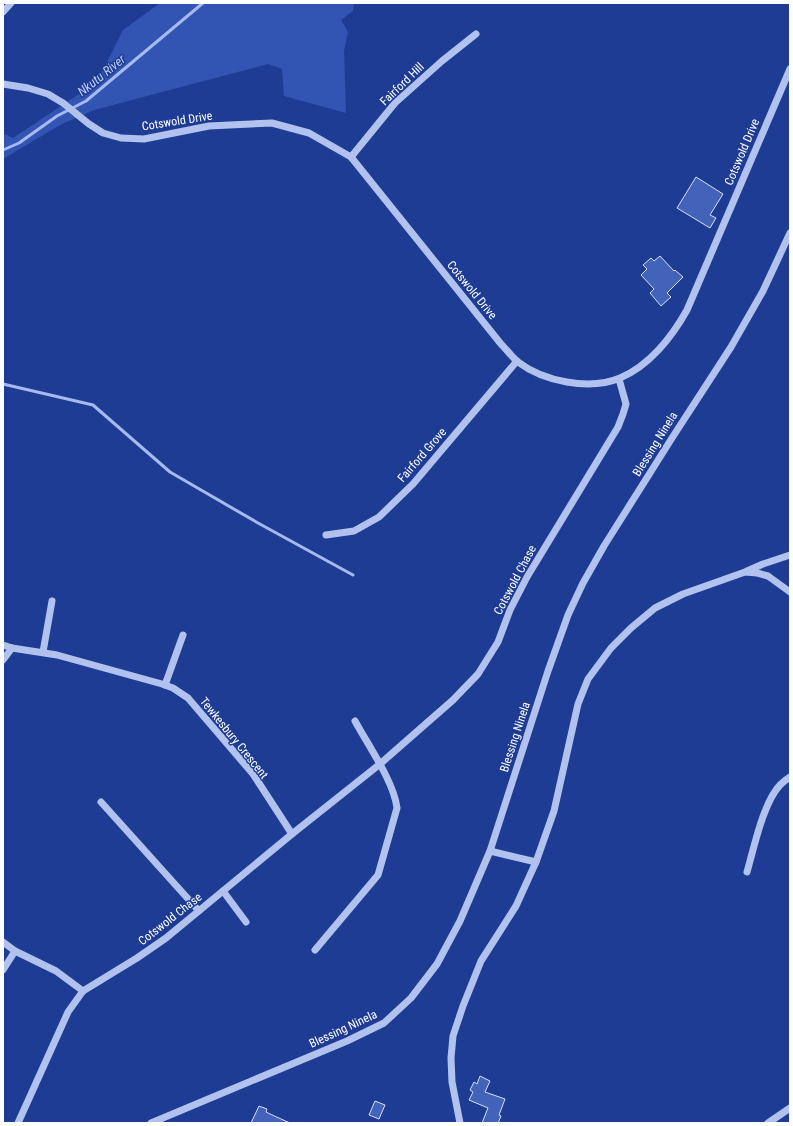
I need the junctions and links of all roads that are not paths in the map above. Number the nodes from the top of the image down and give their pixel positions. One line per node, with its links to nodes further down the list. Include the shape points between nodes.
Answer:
1 (11, 3): 2 (street)
2 (3, 12)
3 (476, 34): 6 (street, Fairford Hill, via 395,103)
4 (790, 69): 9 (street, Cotswold Drive, via 687,310 678,326 649,359)
5 (3, 84): 6 (street, Cotswold Drive, via 48,94 103,133 121,138 144,139 209,126 272,123 309,133)
6 (351, 158): 8 (street, Cotswold Drive)
7 (790, 233): 26 (street, Blessing Ninela, via 763,291 731,347 583,583 568,615 548,671)
8 (517, 361): 9 (street, Cotswold Drive, via 532,371 564,382 588,384); 10 (street, Fairford Grove, via 413,484 379,517 354,531)
9 (619, 379): 22 (street, Cotswold Chase, via 626,404 618,427 527,577 510,610 498,642 468,685)
10 (326, 536)
11 (790, 555): 12 (street)
12 (745, 572): 13 (street, via 768,576); 27 (street, via 683,594 655,608 630,628 588,678 578,704 554,811)
13 (790, 592)
14 (52, 601): 18 (street)
15 (183, 635): 20 (street)
16 (3, 645): 17 (street, Tewkesbury Crescent)
17 (12, 648): 18 (street, Tewkesbury Crescent); 19 (street)
18 (43, 652): 20 (street, Tewkesbury Crescent)
19 (3, 660)
20 (165, 685): 25 (street, Tewkesbury Crescent, via 188,698 253,774)
21 (355, 721): 22 (street)
22 (380, 764): 25 (street, Cotswold Chase); 33 (street, via 391,786 397,808 378,875)
23 (790, 777): 28 (street, via 780,784 771,799)
24 (101, 802): 30 (street)
25 (292, 834): 29 (street, Cotswold Chase)
26 (490, 851): 27 (street); 39 (street, Blessing Ninela, via 460,921 437,964 411,998 384,1023 347,1041)
27 (536, 862): 40 (street, via 516,906 481,961 453,1036 452,1082)
28 (747, 872)
29 (223, 891): 30 (street, Cotswold Chase); 31 (street)
30 (198, 911): 36 (street, Cotswold Chase, via 166,938)
31 (246, 922)
32 (3, 942): 34 (street)
33 (315, 950)
34 (15, 951): 35 (street); 36 (street, via 56,972)
35 (3, 970)
36 (83, 992): 38 (street, Cotswold Chase, via 68,1012)
37 (790, 1108): 41 (street)
38 (18, 1123)
39 (150, 1123)
40 (460, 1123)
41 (768, 1123)

